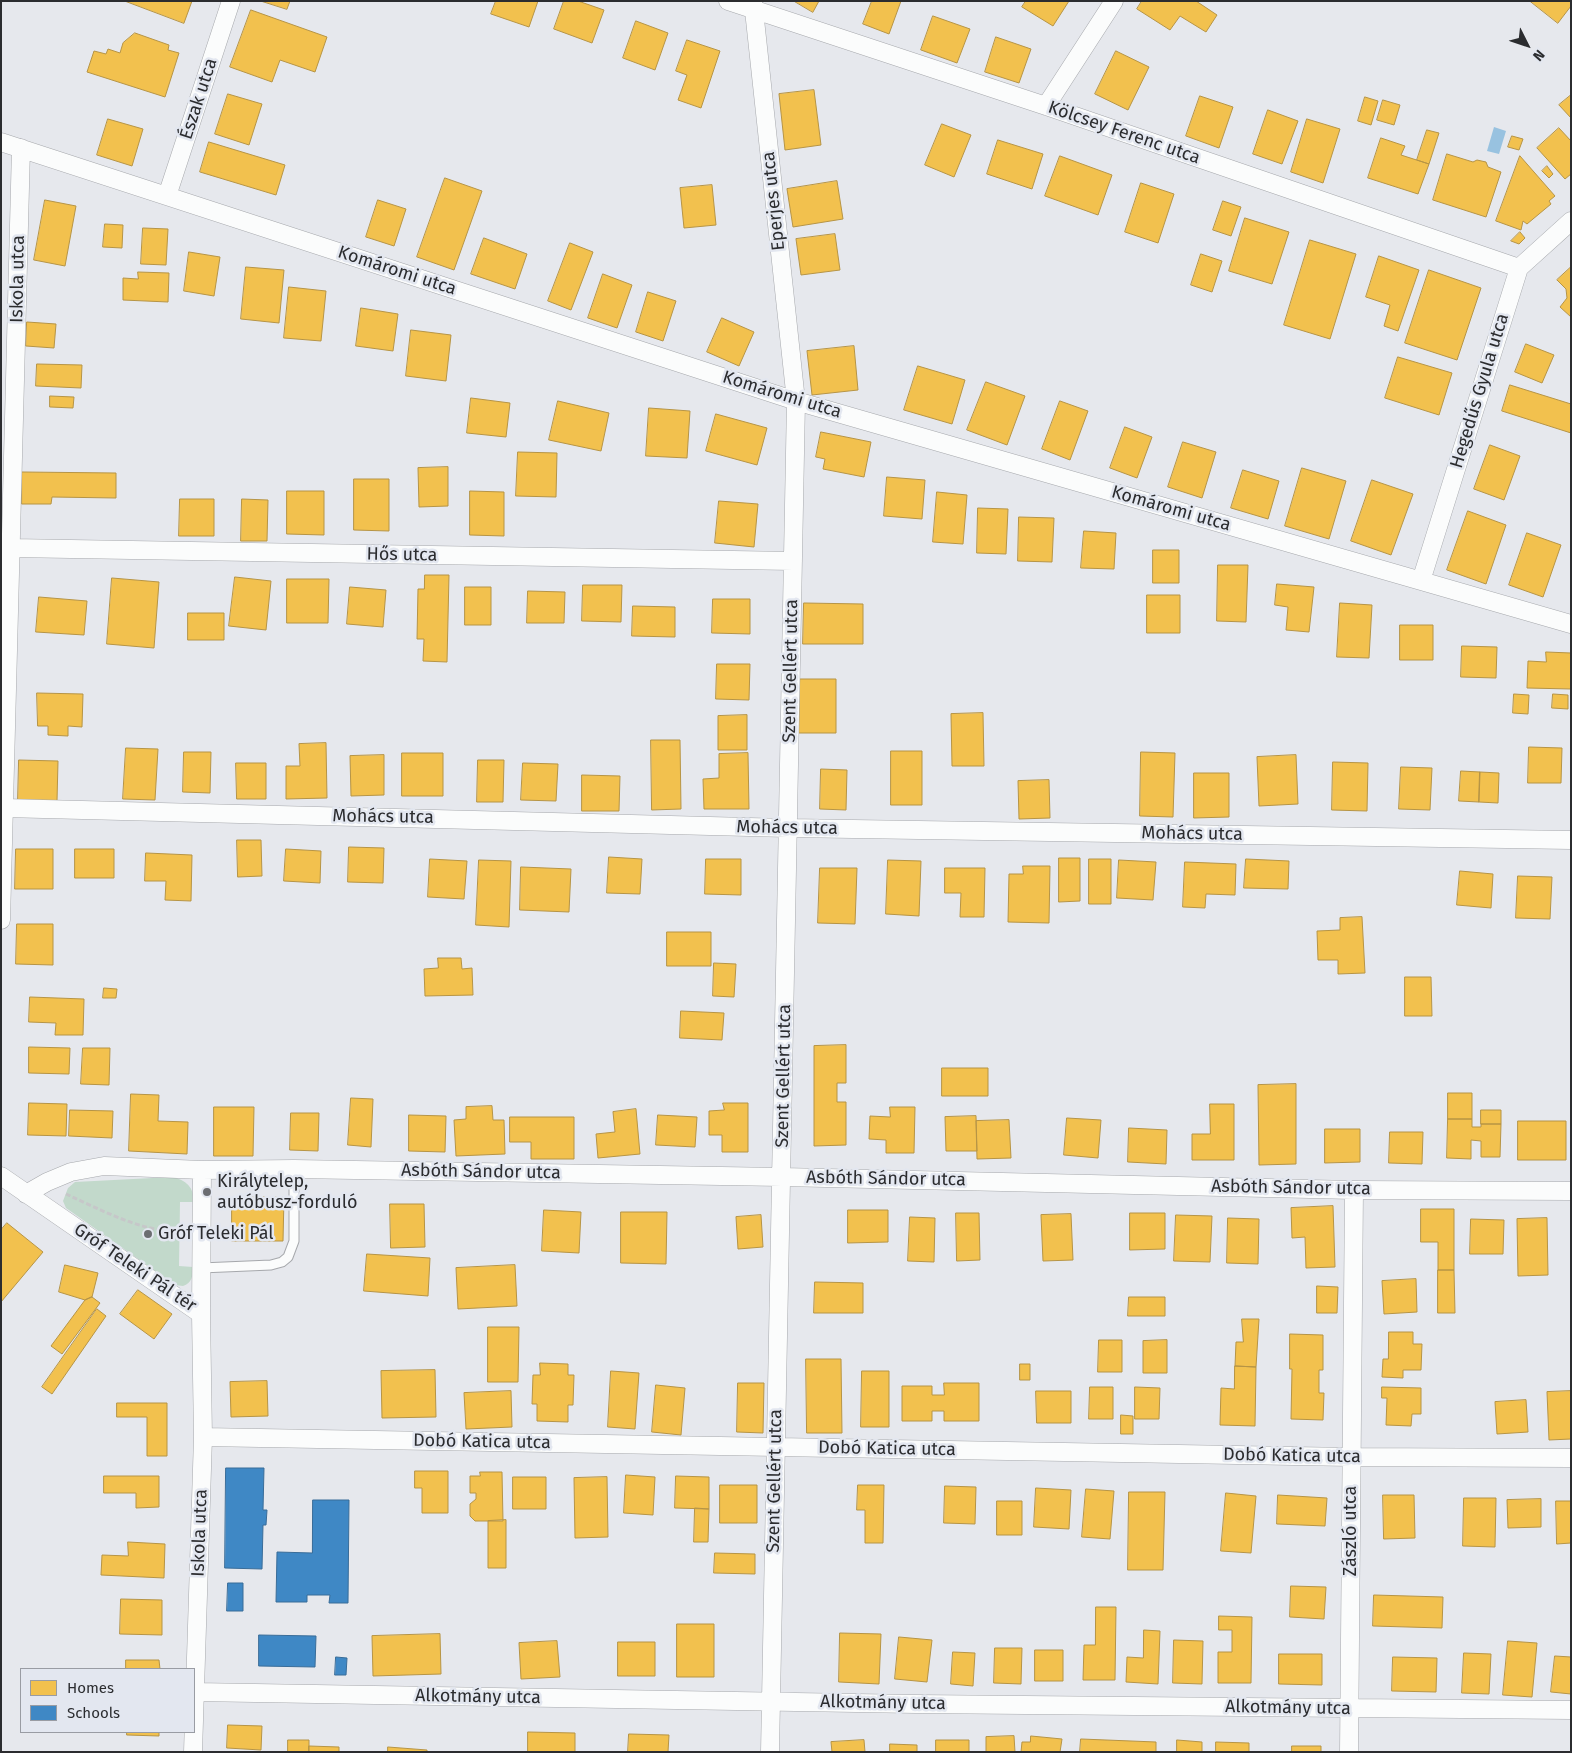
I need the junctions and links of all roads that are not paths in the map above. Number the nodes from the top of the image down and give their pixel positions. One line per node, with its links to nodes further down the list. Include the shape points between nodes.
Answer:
1 (231, 1): 8 (street, Észak utca)
2 (728, 1): 4 (street, Kölcsey Ferenc utca)
3 (1114, 1): 5 (street)
4 (753, 6): 5 (street, Kölcsey Ferenc utca); 11 (street, Eperjes utca)
5 (1046, 106): 10 (street, Kölcsey Ferenc utca)
6 (1, 142): 7 (street, Komáromi utca)
7 (21, 148): 8 (street, Komáromi utca); 12 (street, Iskola utca)
8 (167, 196): 11 (street, Komáromi utca)
9 (1571, 221): 10 (street)
10 (1518, 268): 14 (street, Hegedűs Gyula utca)
11 (796, 400): 13 (street, Szent Gellért utca); 14 (street, Komáromi utca)
12 (11, 548): 13 (street, Hős utca); 16 (street, Iskola utca)
13 (793, 561): 18 (street, Szent Gellért utca)
14 (1421, 581): 15 (street, Komáromi utca)
15 (1571, 624)
16 (3, 772): 17 (street, Iskola utca)
17 (4, 808): 18 (street, Mohács utca); 20 (street, Iskola utca)
18 (788, 828): 19 (street, Mohács utca); 24 (street, Szent Gellért utca)
19 (1571, 840)
20 (1, 920)
21 (294, 1169): 22 (street, Asbóth Sándor utca); 24 (street, Asbóth Sándor utca); 28 (lane, via 294,1241 288,1257 271,1265)
22 (202, 1170): 27 (street, via 104,1166 71,1172); 28 (street, Gróf Teleki Pál tér)
23 (1, 1176): 27 (street, Gróf Teleki Pál tér)
24 (782, 1177): 25 (street, Asbóth Sándor utca); 31 (street, Szent Gellért utca)
25 (1354, 1190): 26 (street, Asbóth Sándor utca); 32 (street, Zászló utca)
26 (1571, 1191)
27 (26, 1194): 29 (street, Gróf Teleki Pál tér)
28 (201, 1268): 29 (street, Gróf Teleki Pál tér)
29 (201, 1314): 30 (street, Iskola utca)
30 (203, 1437): 31 (street, Dobó Katica utca); 34 (street, Iskola utca)
31 (776, 1447): 32 (street, Dobó Katica utca); 35 (street, Szent Gellért utca)
32 (1351, 1457): 33 (street, Dobó Katica utca); 36 (street, Zászló utca)
33 (1571, 1458)
34 (195, 1692): 35 (street, Alkotmány utca)
35 (771, 1702): 36 (street, Alkotmány utca); 40 (street, Szent Gellért utca)
36 (1349, 1709): 37 (street, Alkotmány utca); 41 (street, Zászló utca)
37 (1571, 1710)
38 (194, 1733): 39 (street, Iskola utca)
39 (193, 1752)
40 (770, 1752)
41 (1349, 1752)

